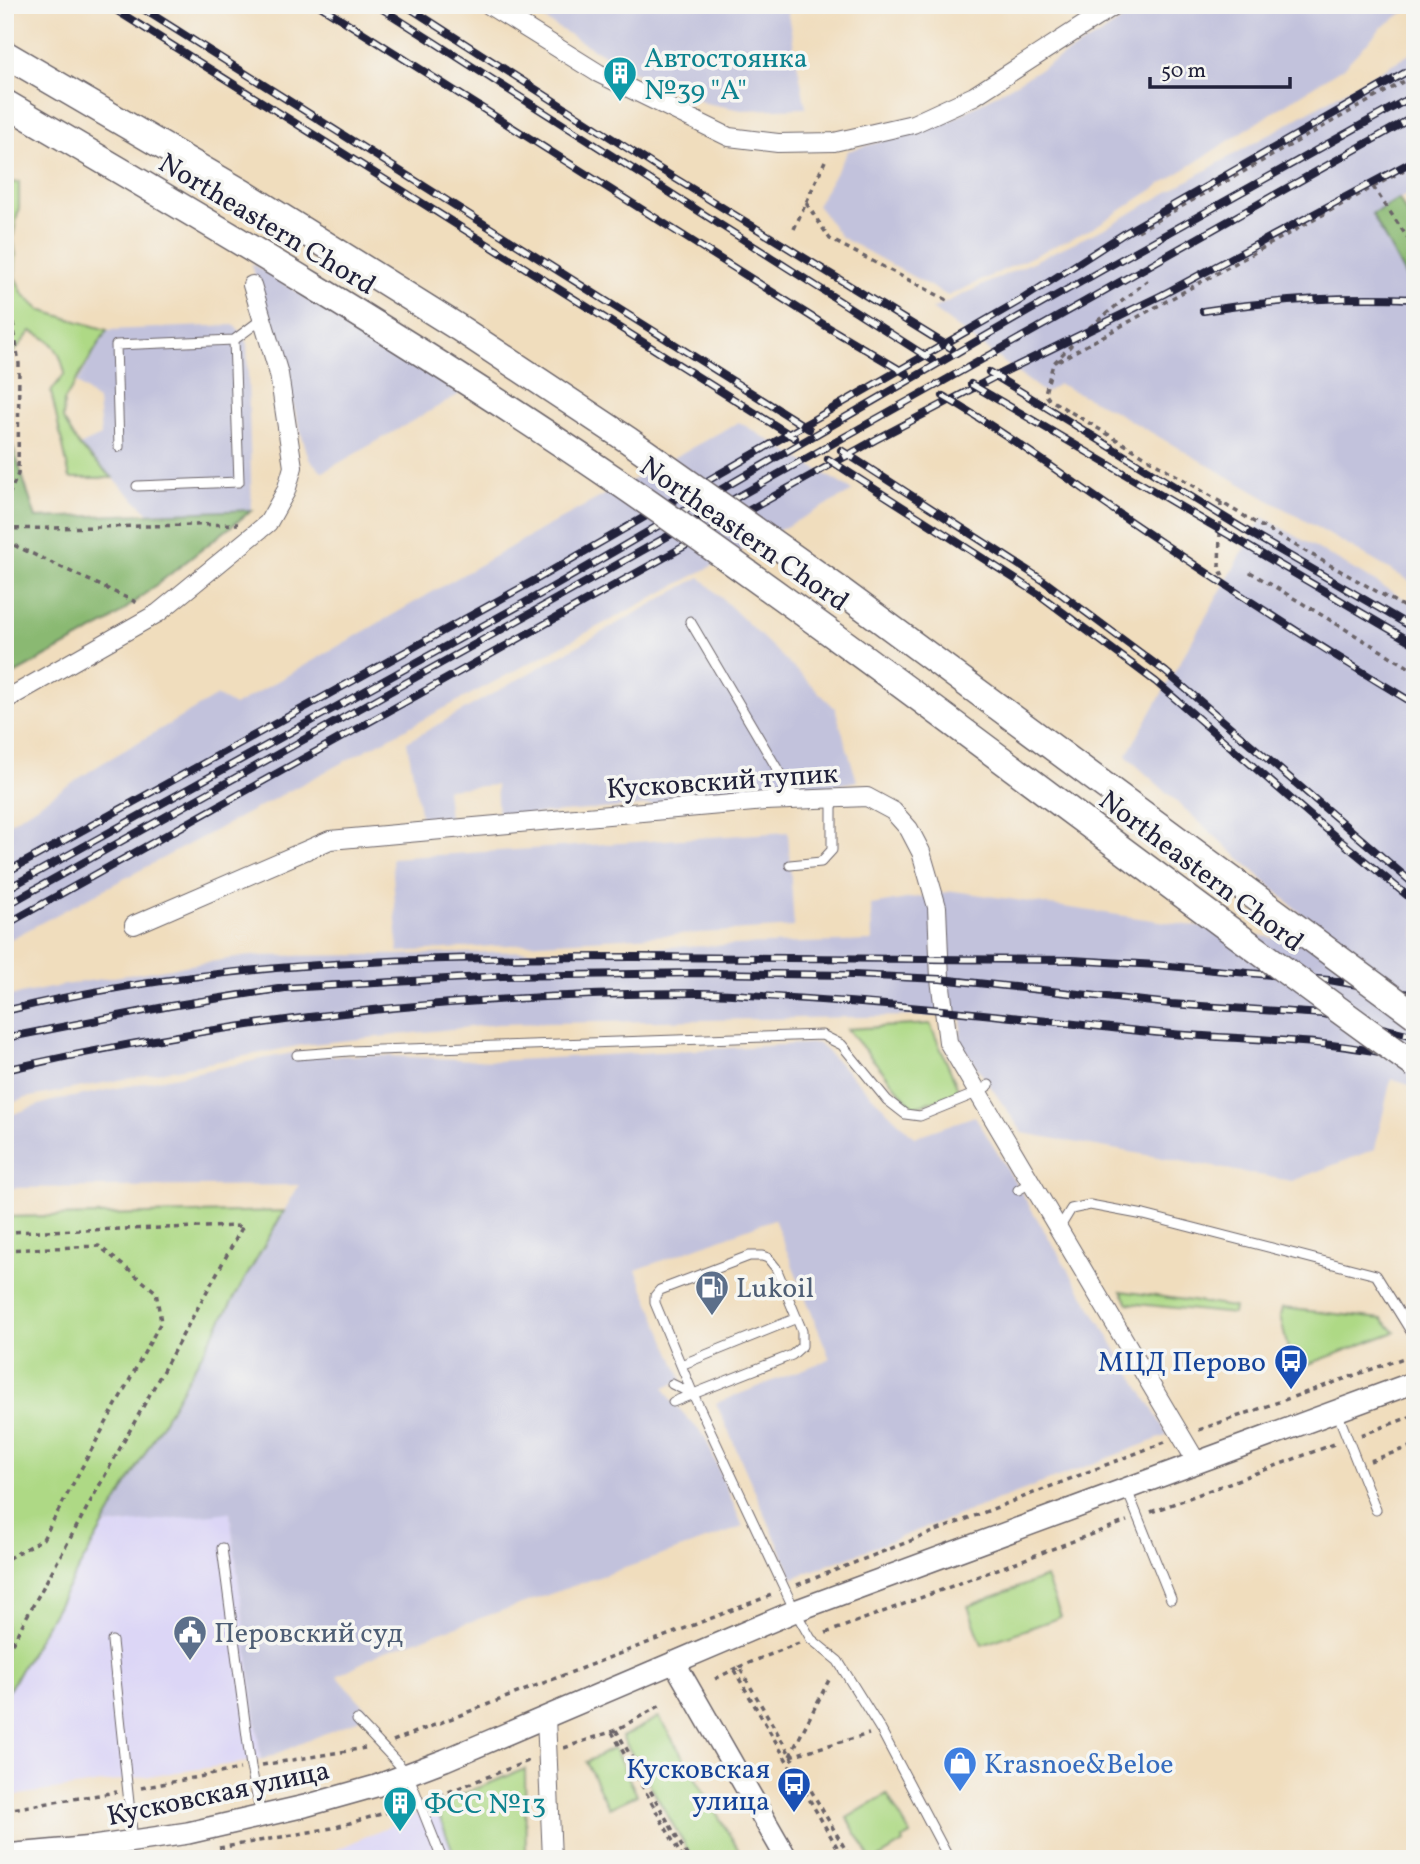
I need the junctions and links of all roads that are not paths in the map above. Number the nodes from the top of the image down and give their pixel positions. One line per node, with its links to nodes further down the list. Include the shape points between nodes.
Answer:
1 (489, 5): 2 (street, via 598,73 729,137 778,143 834,142 914,124 974,96)
2 (1115, 5)
3 (5, 54): 16 (main road, Northeastern Chord, bridge, via 243,193 628,440 840,590)
4 (5, 103): 18 (main road, Northeastern Chord, bridge, via 234,237 610,477 817,622)
5 (252, 285): 6 (street)
6 (263, 318): 7 (lane); 11 (street, via 279,374 293,467 268,523 158,612)
7 (234, 340): 8 (lane, via 116,345); 9 (lane, via 239,482)
8 (119, 447)
9 (137, 486)
10 (690, 621): 13 (lane)
11 (5, 700)
12 (832, 797): 13 (street, Кусковский тупик); 14 (lane, via 832,850 821,862); 19 (street, Кусковский тупик, via 867,797 893,811 909,829 921,852 937,908 948,1042)
13 (796, 800): 15 (street, Кусковский тупик, via 330,840)
14 (790, 865)
15 (134, 925)
16 (1415, 1015)
17 (297, 1055): 19 (lane, via 822,1035 842,1045 887,1100 905,1114 920,1116)
18 (1415, 1065)
19 (984, 1088): 20 (street, Кусковский тупик, via 1025,1186)
20 (1060, 1227): 22 (lane, via 1071,1209 1090,1205 1377,1275); 29 (street, Кусковский тупик)
21 (797, 1318): 23 (lane); 23 (lane, via 776,1268 762,1255 660,1290 655,1303); 26 (lane, via 804,1341 796,1353)
22 (1415, 1338)
23 (681, 1364): 26 (lane)
24 (1415, 1382): 28 (street, Кусковская улица)
25 (672, 1384): 26 (lane)
26 (693, 1394): 27 (lane); 34 (lane)
27 (673, 1402)
28 (1336, 1410): 29 (street, Кусковская улица); 31 (lane)
29 (1196, 1461): 30 (street, Кусковская улица)
30 (1126, 1488): 33 (lane); 34 (street, Кусковская улица)
31 (1376, 1510)
32 (222, 1548): 40 (lane)
33 (1171, 1599)
34 (795, 1611): 36 (street, Кусковская улица); 43 (lane, via 811,1639 838,1661 881,1730)
35 (112, 1641): 41 (lane)
36 (674, 1662): 37 (street, Кусковская улица); 46 (street)
37 (546, 1717): 39 (street, Кусковская улица); 45 (street)
38 (357, 1720): 39 (lane)
39 (408, 1774): 40 (street, Кусковская улица); 44 (lane)
40 (261, 1817): 41 (street, Кусковская улица)
41 (133, 1841): 42 (street, Кусковская улица)
42 (5, 1855)
43 (946, 1858)
44 (442, 1859)
45 (552, 1859)
46 (787, 1859)

